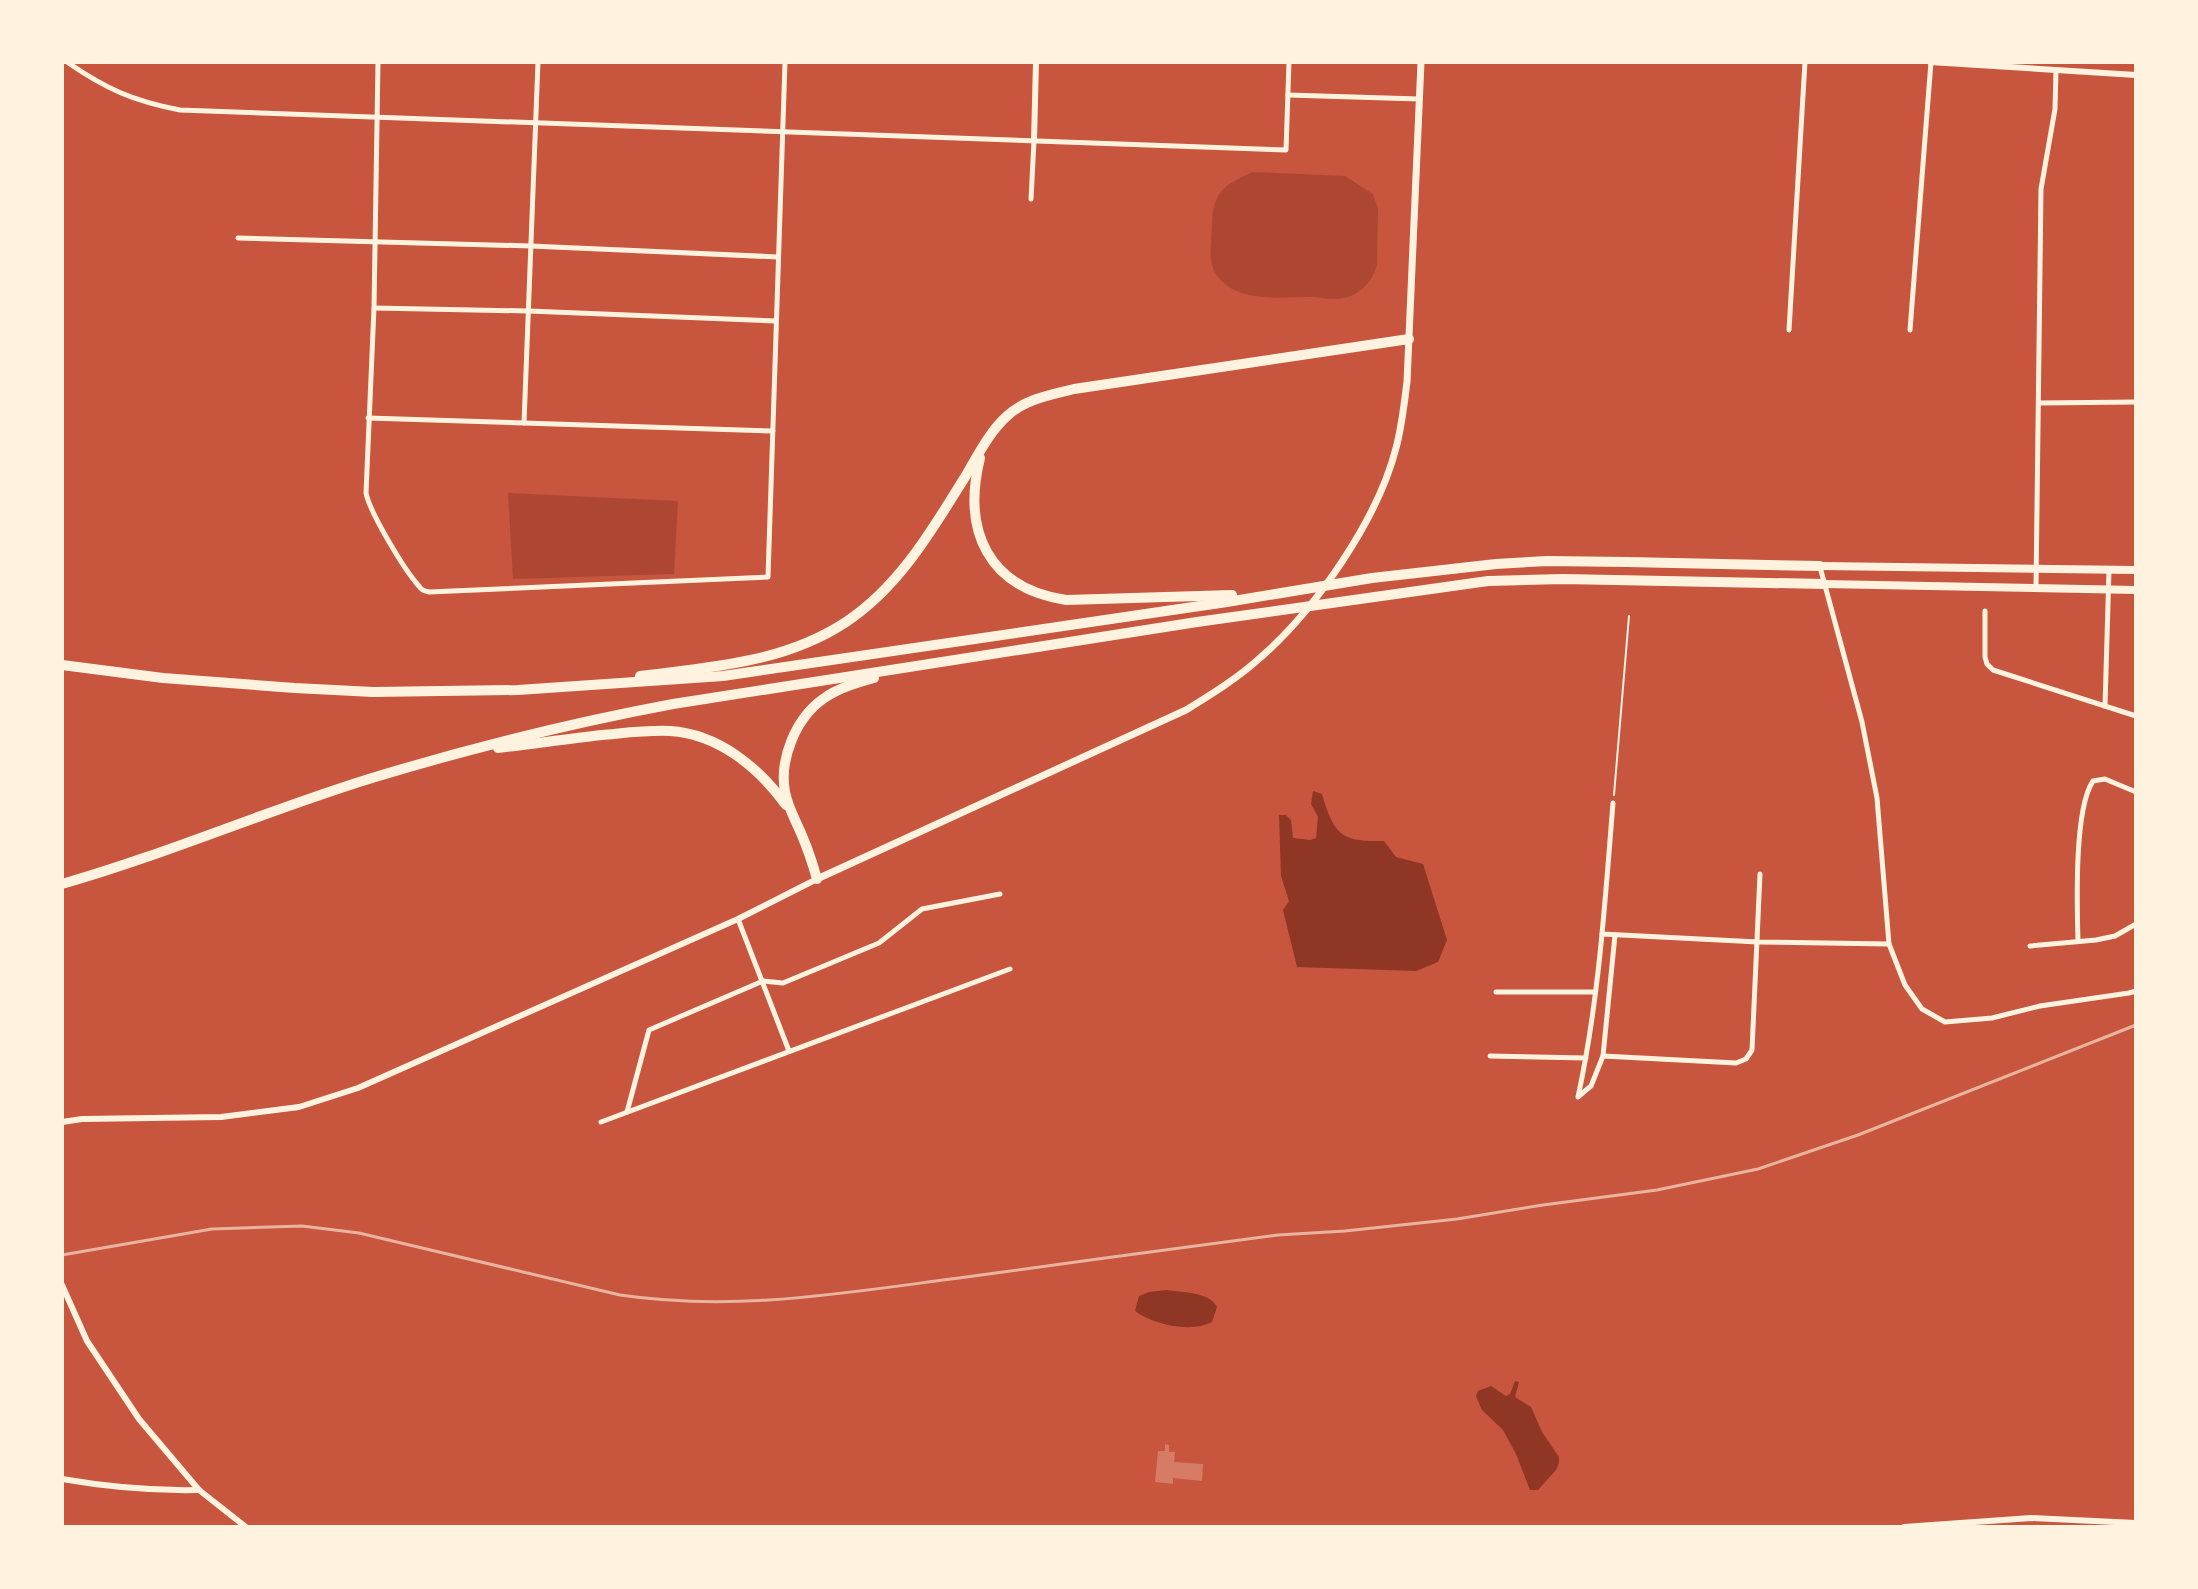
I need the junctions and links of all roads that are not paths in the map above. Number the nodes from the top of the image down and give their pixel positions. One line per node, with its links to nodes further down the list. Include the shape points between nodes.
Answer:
1 (67, 62): 14 (street, via 117,93 180,110)
2 (378, 62): 14 (street)
3 (538, 62): 15 (street)
4 (785, 62): 16 (street)
5 (1036, 62): 17 (street)
6 (1289, 62): 12 (street)
7 (1421, 62): 13 (main road)
8 (1805, 62): 26 (street)
9 (1930, 62): 10 (street); 27 (street)
10 (2056, 70): 11 (street); 30 (street, via 2041,189)
11 (2136, 75)
12 (1288, 95): 13 (street); 17 (street, via 1286,150)
13 (1421, 99): 28 (main road)
14 (376, 117): 15 (street); 20 (street)
15 (536, 122): 16 (street); 21 (street)
16 (782, 131): 17 (street); 22 (street)
17 (1034, 141): 18 (street)
18 (1031, 199)
19 (238, 238): 20 (street)
20 (374, 242): 21 (street); 23 (street)
21 (531, 246): 22 (street); 24 (street)
22 (778, 257): 25 (street)
23 (374, 308): 24 (street); 31 (street)
24 (529, 311): 25 (street); 32 (street)
25 (776, 321): 33 (street)
26 (1789, 330)
27 (1910, 330)
28 (1409, 339): 34 (highway, via 1034,399 1007,416); 55 (main road, via 1396,449 1371,511 1311,604 1264,655 1186,710)
29 (2136, 402): 30 (street)
30 (2039, 403): 36 (street)
31 (368, 418): 32 (street); 33 (street, via 367,501 413,577 429,592 768,577)
32 (524, 423): 33 (street)
33 (773, 431)
34 (982, 449): 43 (highway, via 973,502 980,538 1007,577 1025,589 1066,600); 47 (highway, via 902,571 845,623 769,656)
35 (1820, 566): 36 (main road); 39 (street); 43 (highway, via 1547,561 1430,570)
36 (2036, 569): 37 (main road); 40 (street)
37 (2109, 570): 38 (main road); 41 (street)
38 (2136, 570)
39 (1824, 584): 40 (main road); 45 (highway, via 1523,579 1350,599); 64 (street, via 1877,798)
40 (2036, 588): 41 (main road)
41 (2109, 590): 42 (main road); 48 (street)
42 (2136, 590)
43 (1288, 592): 47 (highway, via 738,674)
44 (1985, 611): 48 (street, via 1985,657 1993,670)
45 (1013, 650): 50 (highway, via 597,718); 53 (highway, via 875,677 822,699 803,718 785,761 785,794)
46 (62, 665): 47 (highway, via 221,683 373,692)
47 (607, 683)
48 (2105, 706): 49 (street)
49 (2136, 716)
50 (456, 753): 53 (highway, via 629,732 685,733 734,753 776,790); 56 (highway)
51 (2136, 792): 62 (street, via 2105,779 2093,781 2087,790 2076,892)
52 (1613, 803): 60 (street)
53 (792, 812): 55 (highway)
54 (1760, 874): 63 (street)
55 (817, 879): 58 (street)
56 (62, 884)
57 (1000, 894): 67 (street, via 922,909 879,943 783,983)
58 (738, 919): 67 (street); 76 (street, via 358,1088 299,1107 221,1117)
59 (2136, 924): 62 (street, via 2115,936)
60 (1602, 934): 61 (street); 70 (street)
61 (1615, 935): 63 (street); 73 (street)
62 (2078, 941): 65 (street)
63 (1758, 942): 64 (street); 73 (street, via 1752,1050 1746,1059 1736,1063)
64 (1889, 944): 68 (street, via 1905,985 1922,1009 1945,1022)
65 (2030, 946)
66 (1010, 969): 71 (street)
67 (763, 981): 71 (street); 75 (street, via 649,1030)
68 (2136, 991)
69 (1496, 992): 70 (street)
70 (1595, 992): 74 (street)
71 (789, 1051): 75 (street)
72 (1490, 1056): 74 (street)
73 (1603, 1056): 74 (street, via 1591,1086 1578,1097)
74 (1586, 1058)
75 (627, 1112): 77 (street)
76 (62, 1122)
77 (601, 1122)
78 (62, 1285): 80 (street, via 87,1341 139,1419)
79 (62, 1479): 80 (street, via 155,1491)
80 (199, 1490): 82 (street)
81 (2136, 1523): 83 (street, via 2031,1518)
82 (246, 1527)
83 (1904, 1527)

